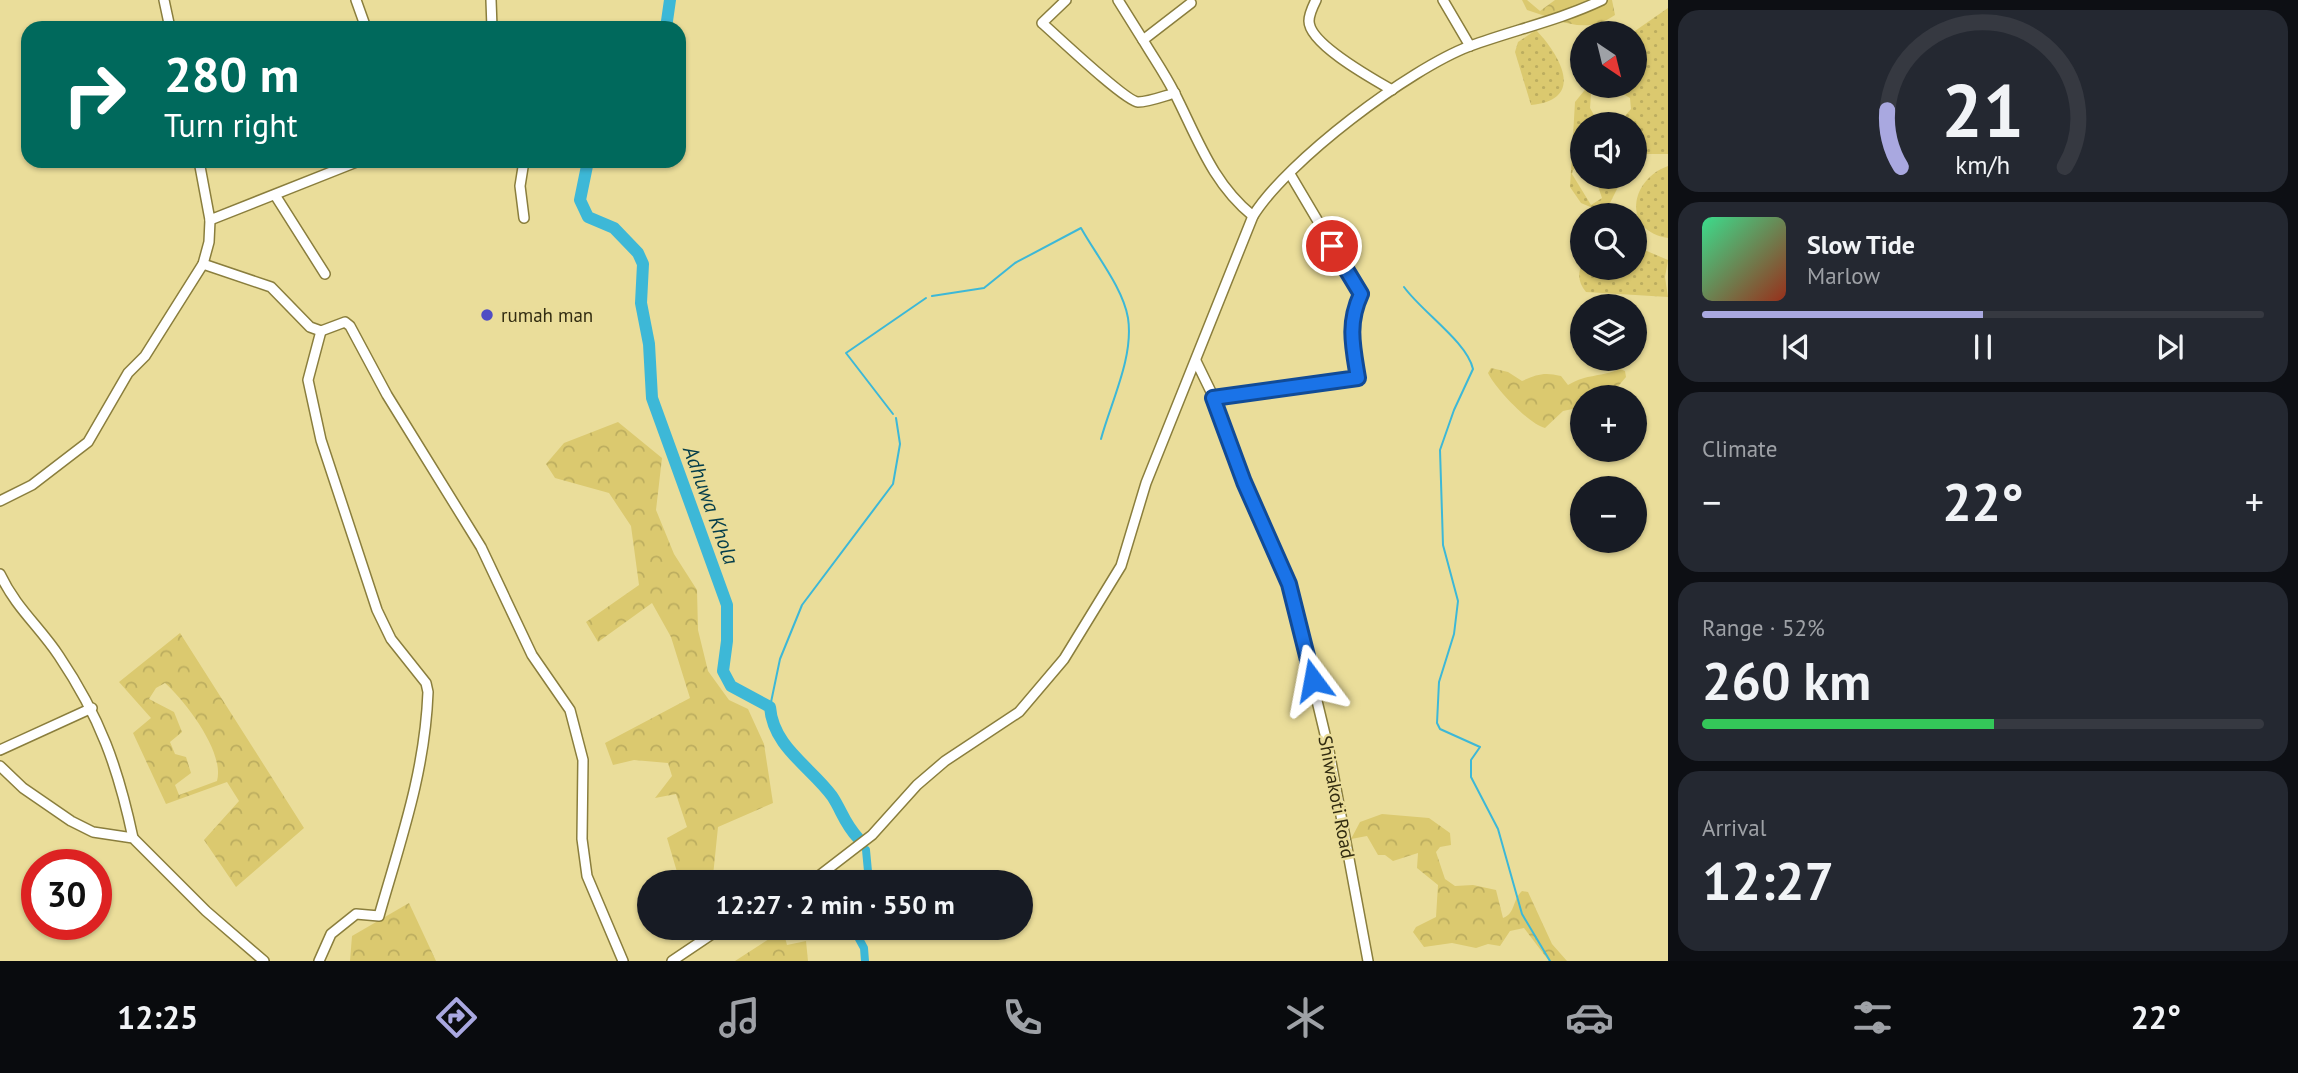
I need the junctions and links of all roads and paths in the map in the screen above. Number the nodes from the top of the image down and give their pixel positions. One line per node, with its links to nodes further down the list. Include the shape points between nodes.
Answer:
1 (164, 0): 10 (street)
2 (356, 0): 11 (street)
3 (491, 0): 12 (street)
4 (1066, 0): 16 (street, via 1042,23 1119,91 1139,102)
5 (1118, 0): 13 (street)
6 (1316, 0): 15 (street, via 1309,20 1314,33 1350,65)
7 (1443, 0): 14 (street)
8 (1602, 0): 14 (street)
9 (1191, 4): 13 (street)
10 (168, 21)
11 (364, 21)
12 (492, 21)
13 (1143, 40): 16 (street)
14 (1470, 46): 15 (street)
15 (1392, 90): 20 (street)
16 (1175, 93): 22 (street, via 1211,170 1227,193)
17 (200, 168): 24 (street)
18 (342, 168): 21 (street)
19 (523, 168): 23 (street)
20 (1290, 174): 22 (street); 29 (street, via 1361,294 1352,313 1350,333 1358,378)
21 (275, 195): 24 (street); 26 (street)
22 (1253, 216): 28 (street)
23 (524, 218)
24 (209, 220): 25 (street)
25 (203, 264): 27 (street, via 271,287 310,327); 30 (street, via 145,356 128,373 88,442 32,485)
26 (325, 274)
27 (321, 331): 39 (street, via 308,380 321,440 377,610 428,692 415,799 379,916 356,914 331,934); 40 (street, via 345,322 350,326 481,547 532,655 570,710 583,760 582,839 587,876)
28 (1196, 361): 29 (street, Shiwakoti Road); 36 (street, via 1146,483 1121,566 1064,659 1020,712 945,761 872,835)
29 (1213, 398): 42 (street, Shiwakoti Road, via 1289,584 1329,751)
30 (0, 501)
31 (0, 574): 32 (street, via 12,599 57,652)
32 (92, 708): 33 (street); 35 (street, via 105,737)
33 (0, 750)
34 (0, 766): 35 (street, via 71,821 93,832)
35 (133, 838): 38 (street)
36 (827, 870)
37 (703, 940): 41 (street)
38 (264, 961)
39 (318, 961)
40 (623, 961)
41 (672, 961)
42 (1368, 961)

